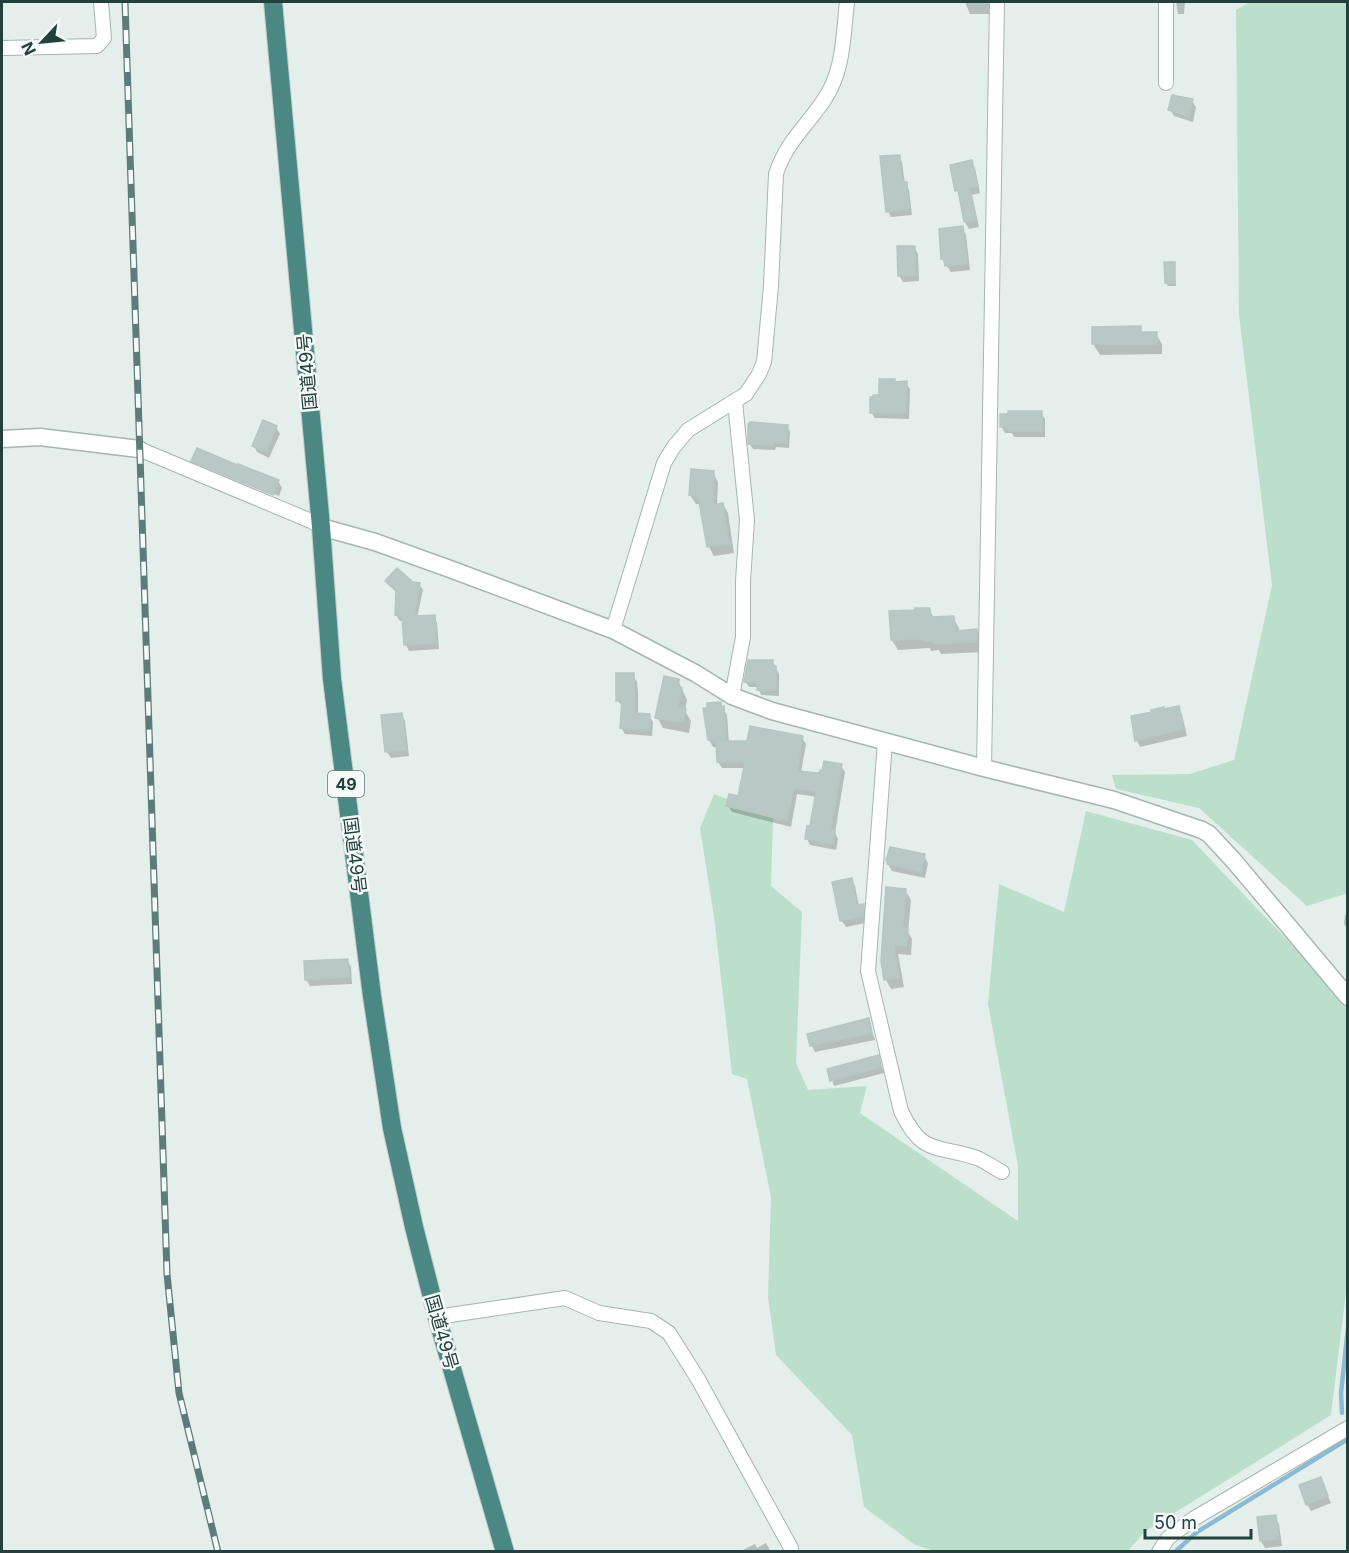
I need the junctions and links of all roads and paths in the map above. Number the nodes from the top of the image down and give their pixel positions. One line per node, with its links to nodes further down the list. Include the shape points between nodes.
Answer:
1 (101, 2): 6 (street, via 105,38 97,46)
2 (273, 2): 11 (highway, 国道49号 / 49)
3 (847, 2): 8 (street, via 838,73 825,99 786,150 776,174 764,362 752,387)
4 (997, 2): 15 (street)
5 (1166, 2): 7 (street)
6 (2, 48)
7 (1166, 84)
8 (735, 402): 12 (street, via 688,430 664,463); 13 (street, via 747,520 744,637)
9 (2, 439): 10 (street, via 40,437)
10 (139, 449): 11 (street)
11 (321, 527): 12 (street, via 450,568); 18 (highway, 国道49号 / 49, via 332,679 372,996 390,1117)
12 (614, 630): 13 (street)
13 (732, 696): 14 (street)
14 (885, 742): 15 (street); 17 (street, via 868,971 901,1112 909,1128 933,1149 977,1158)
15 (984, 768): 16 (street, via 1114,800 1209,834)
16 (1347, 997)
17 (1002, 1172)
18 (437, 1317): 20 (street, via 565,1298 599,1313 651,1322 669,1333 698,1378); 21 (highway, 国道49号 / 49)
19 (1347, 1428): 22 (street, via 1193,1519 1168,1538)
20 (791, 1548)
21 (505, 1551)
22 (1159, 1551)

